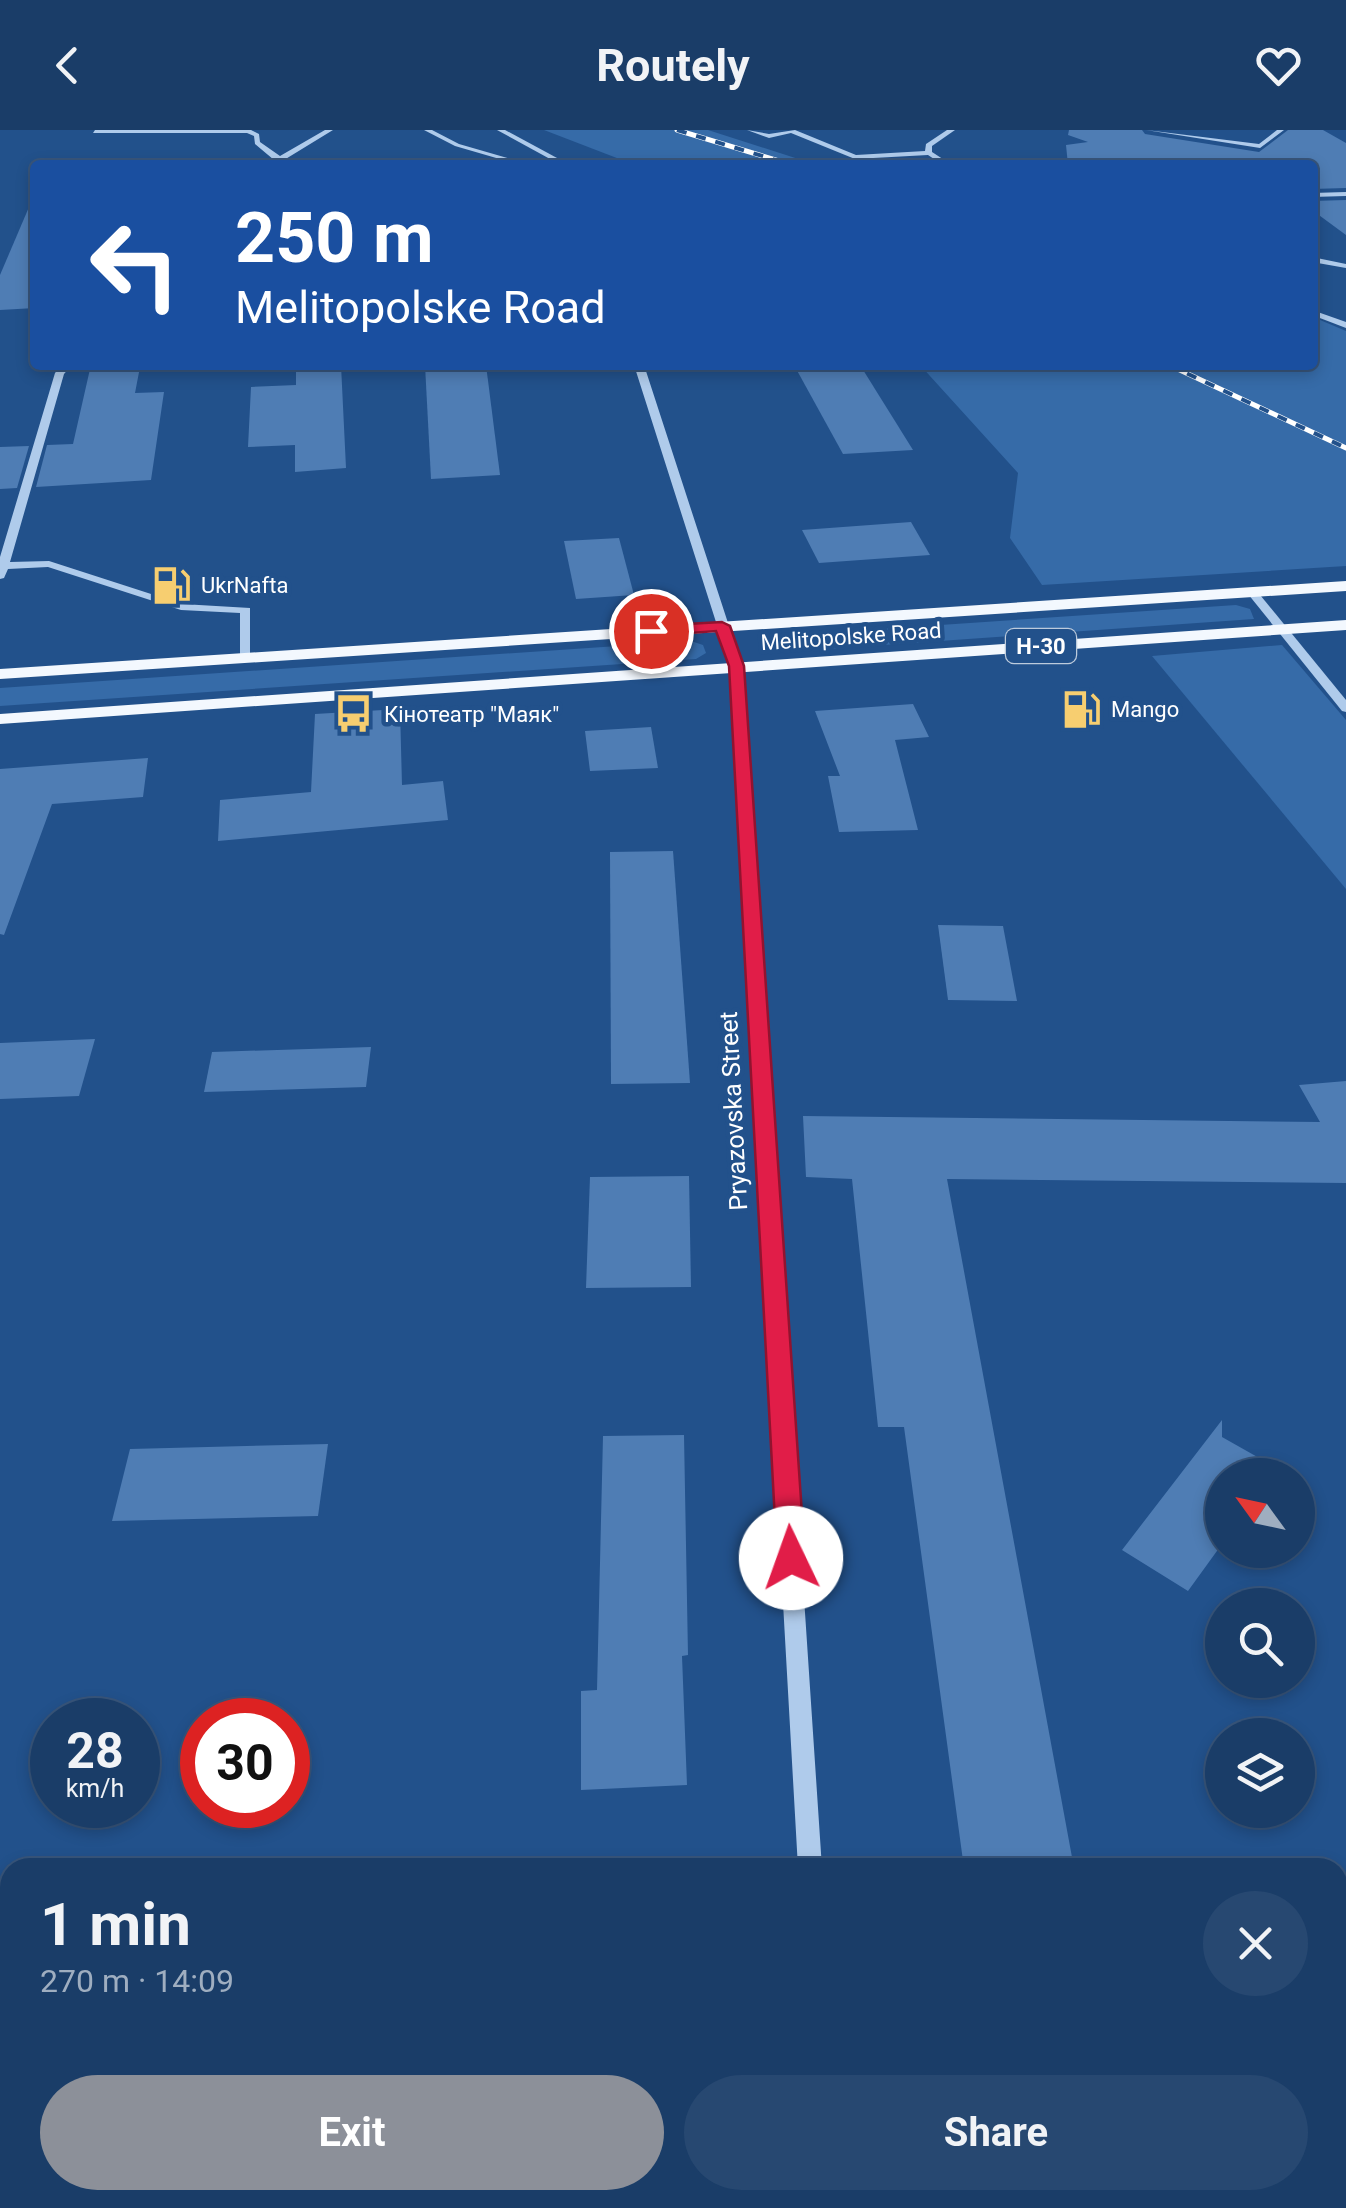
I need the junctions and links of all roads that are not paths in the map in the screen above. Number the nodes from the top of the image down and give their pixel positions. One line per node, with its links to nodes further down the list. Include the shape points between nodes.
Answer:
1 (330, 130): 12 (street)
2 (428, 130): 13 (street)
3 (500, 130): 14 (street)
4 (750, 130): 5 (street, via 769,136)
5 (790, 130): 10 (street, via 855,157)
6 (952, 130): 10 (street, via 928,145)
7 (1150, 130): 8 (street, via 1260,146)
8 (1280, 130)
9 (95, 132): 11 (street, via 248,131)
10 (929, 154): 15 (street)
11 (279, 160)
12 (285, 160)
13 (510, 160)
14 (557, 160)
15 (939, 160)
16 (1346, 194): 17 (street)
17 (1318, 195)
18 (1318, 260): 19 (street)
19 (1346, 266)
20 (1318, 314): 21 (street)
21 (1346, 326)
22 (63, 370): 24 (street)
23 (641, 370): 28 (street, Pryazovska Street)
24 (1, 569): 30 (street, via 49,564 180,608 246,610)
25 (1346, 586): 26 (main road, Melitopolske Road / Н-30)
26 (1252, 592): 28 (main road, Melitopolske Road / Н-30); 29 (street)
27 (1346, 625): 29 (main road, Melitopolske Road / Н-30)
28 (722, 626): 30 (main road, Melitopolske Road / Н-30); 31 (street, Pryazovska Street)
29 (1283, 630): 31 (main road, Melitopolske Road / Н-30); 33 (street)
30 (246, 658): 32 (main road, Melitopolske Road / Н-30)
31 (736, 666): 34 (main road, Melitopolske Road / Н-30); 35 (street, Pryazovska Street)
32 (0, 674)
33 (1346, 708)
34 (0, 718)
35 (809, 1858)

